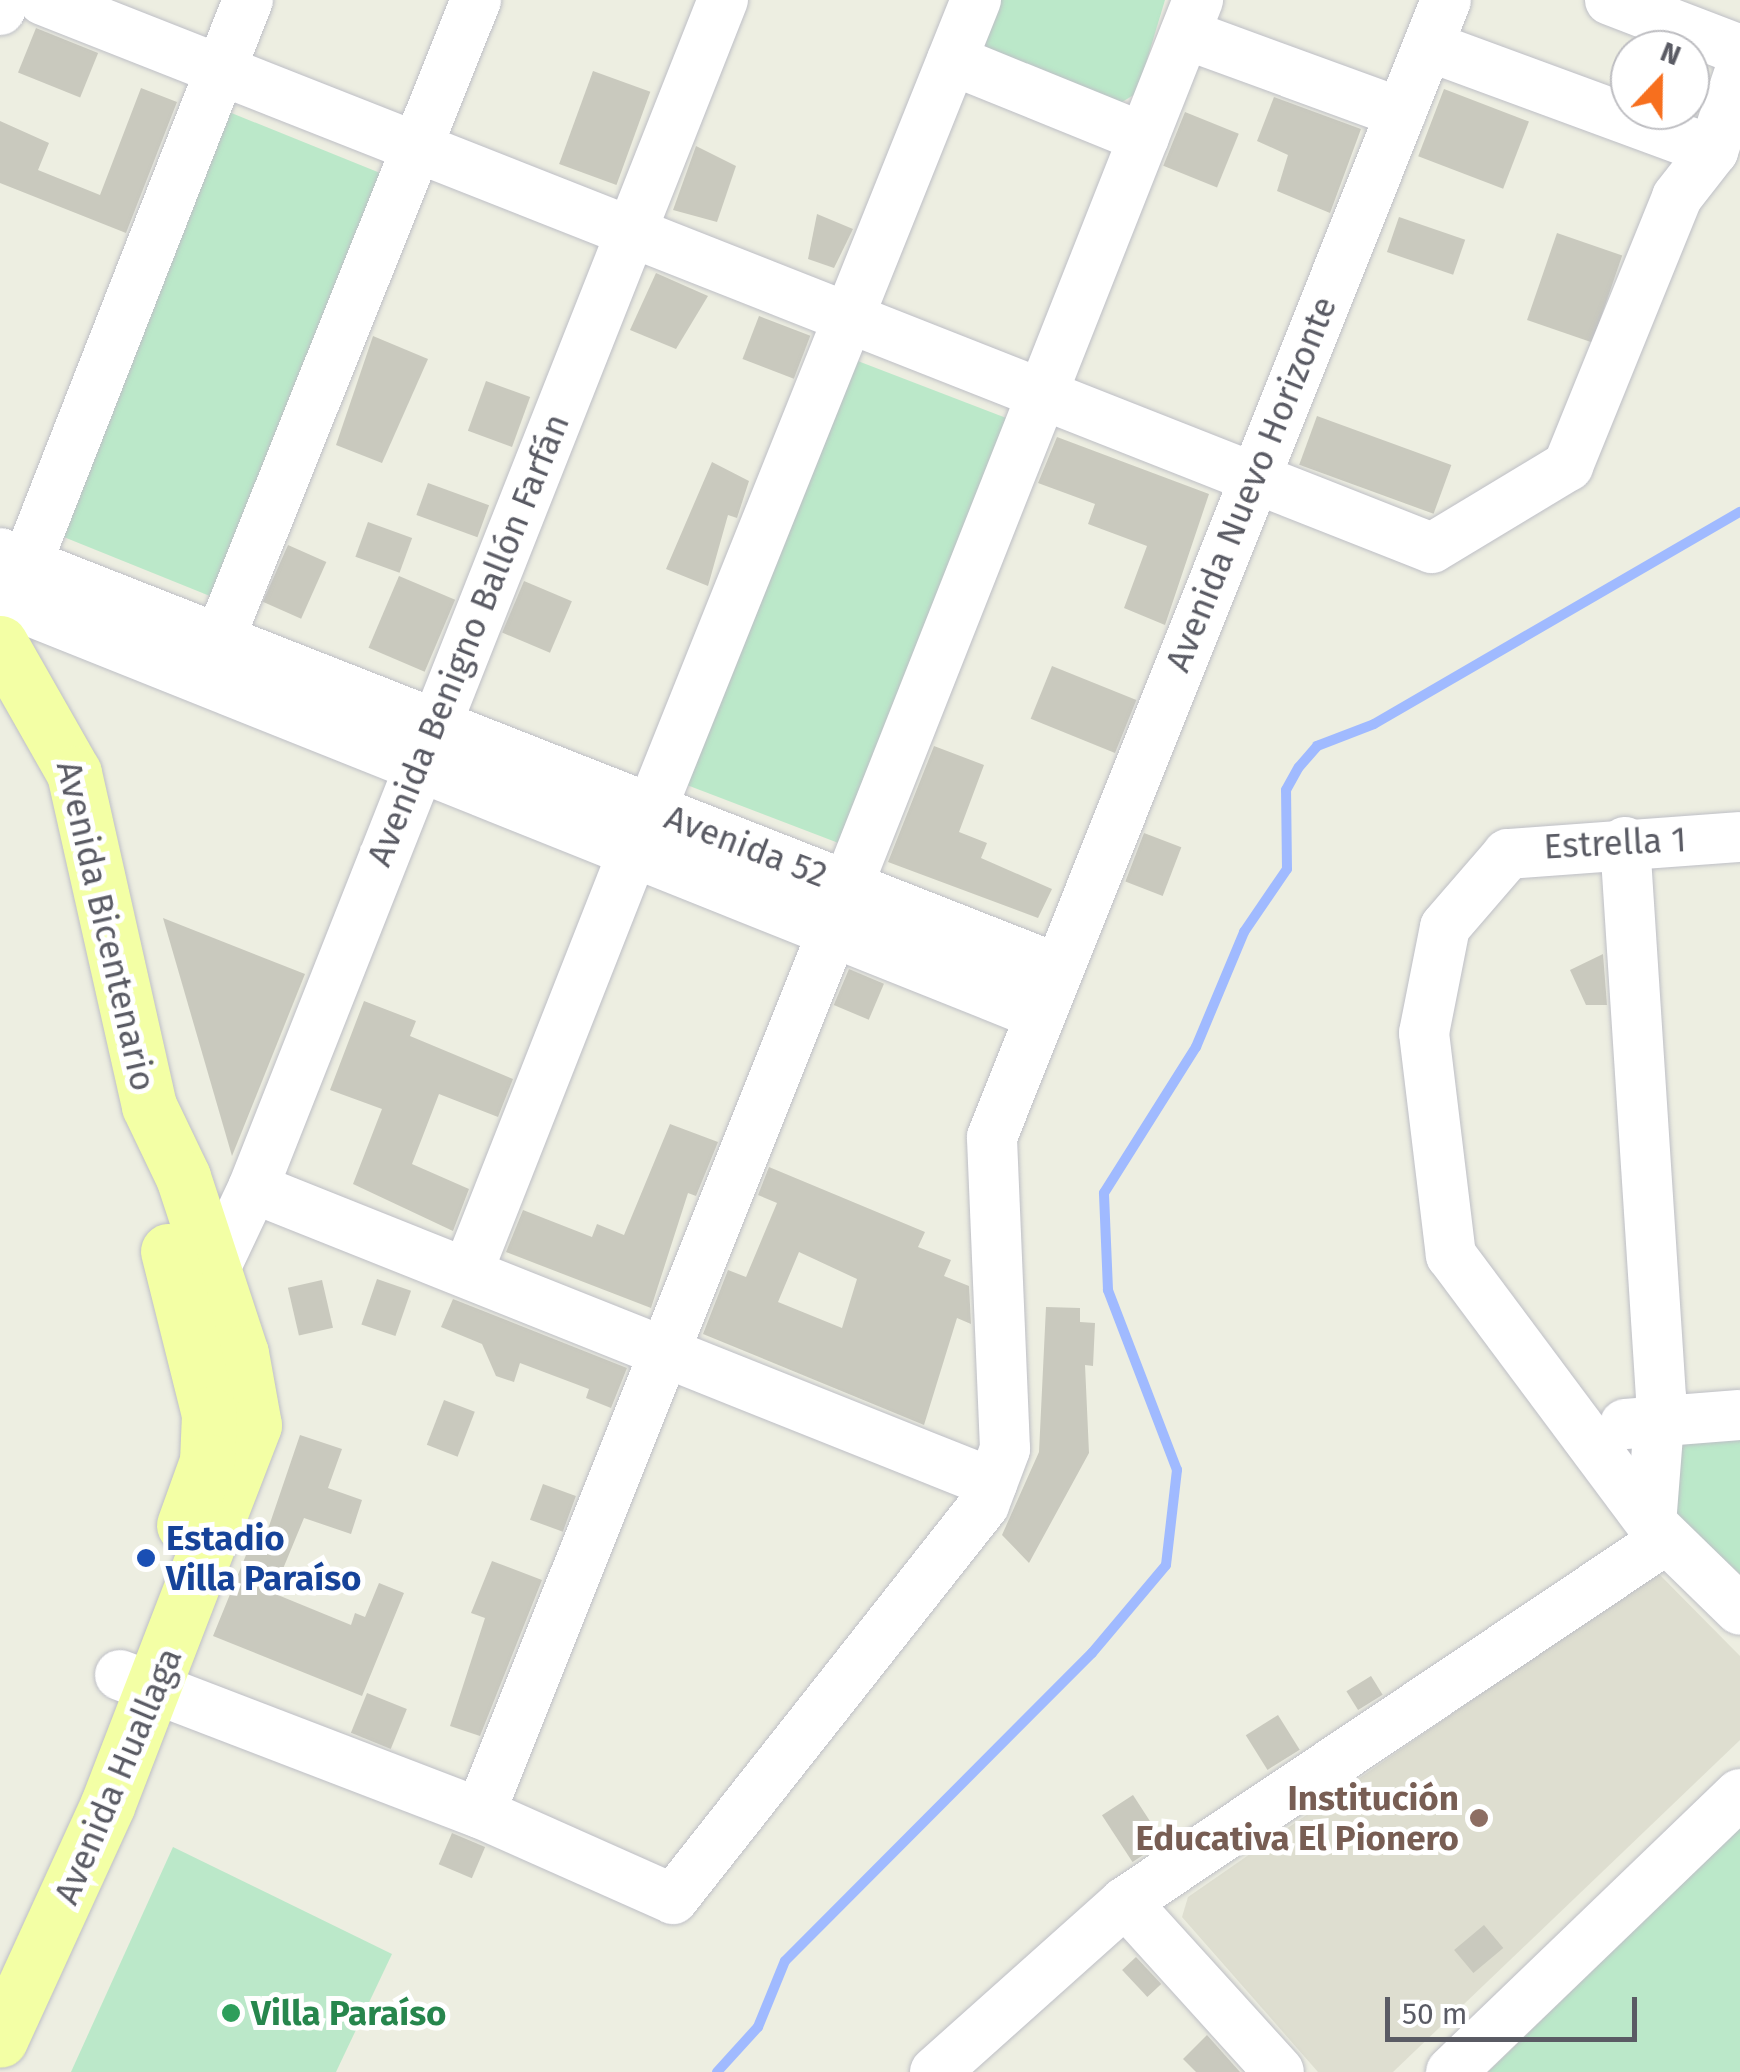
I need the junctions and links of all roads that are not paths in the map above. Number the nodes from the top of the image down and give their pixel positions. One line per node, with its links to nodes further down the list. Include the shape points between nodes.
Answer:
1 (4, 0): 8 (street)
2 (43, 0): 14 (street)
3 (248, 0): 14 (street)
4 (476, 0): 18 (street)
5 (723, 0): 19 (street, Avenida Benigno Ballón Farfán)
6 (976, 0): 12 (street)
7 (1610, 0): 11 (street)
8 (0, 10)
9 (1432, 14): 15 (street, Avenida Nuevo Horizonte); 17 (street)
10 (1192, 17): 15 (street); 16 (street)
11 (1740, 50)
12 (952, 60): 16 (street); 20 (street)
13 (1740, 71): 17 (street)
14 (219, 72): 18 (street); 23 (street)
15 (1400, 114): 22 (street, Avenida Nuevo Horizonte)
16 (1144, 138): 21 (street)
17 (1713, 151): 22 (street, via 1677,197 1568,466 1432,548)
18 (416, 152): 19 (street); 24 (street)
19 (629, 236): 20 (street); 25 (street, Avenida Benigno Ballón Farfán)
20 (844, 321): 21 (street); 26 (street)
21 (1043, 398): 22 (street); 29 (street)
22 (1253, 478): 30 (street, Avenida Nuevo Horizonte)
23 (6, 599): 24 (street); 25 (street, Avenida 52); 34 (main road, Avenida Bicentenario, via 74,773 149,1106 142,1150)
24 (219, 640): 25 (street)
25 (424, 746): 26 (street, Avenida 52); 32 (street, Avenida Benigno Ballón Farfán)
26 (642, 832): 29 (street, Avenida 52); 33 (street)
27 (1740, 837): 28 (street, Estrella 1)
28 (1626, 842): 37 (street, via 1661,1397); 38 (street, Estrella 1, via 1508,854 1456,909 1433,963 1424,1033 1442,1230)
29 (840, 908): 30 (street, Avenida 52); 31 (street); 35 (street)
30 (1058, 969): 31 (street, Avenida Nuevo Horizonte)
31 (1040, 1015): 39 (street, Avenida Nuevo Horizonte, via 992,1137 1004,1449)
32 (252, 1188): 33 (street); 34 (street, Avenida Benigno Ballón Farfán)
33 (468, 1271): 35 (street)
34 (200, 1299): 42 (main road, Avenida Huallaga, via 241,1353 254,1425)
35 (668, 1347): 39 (street); 44 (street)
36 (1740, 1415): 37 (street)
37 (1654, 1420): 38 (street); 40 (street)
38 (1578, 1429): 40 (street)
39 (992, 1484): 44 (street, via 673,1899)
40 (1658, 1532): 41 (street); 45 (street)
41 (1740, 1610)
42 (136, 1682): 44 (street); 46 (main road, Avenida Huallaga); 47 (main road, Avenida Huallaga)
43 (1740, 1794): 50 (street)
44 (480, 1813)
45 (1125, 1902): 48 (street); 49 (street)
46 (0, 1955)
47 (0, 2040)
48 (1278, 2071)
49 (935, 2072)
50 (1450, 2072)

